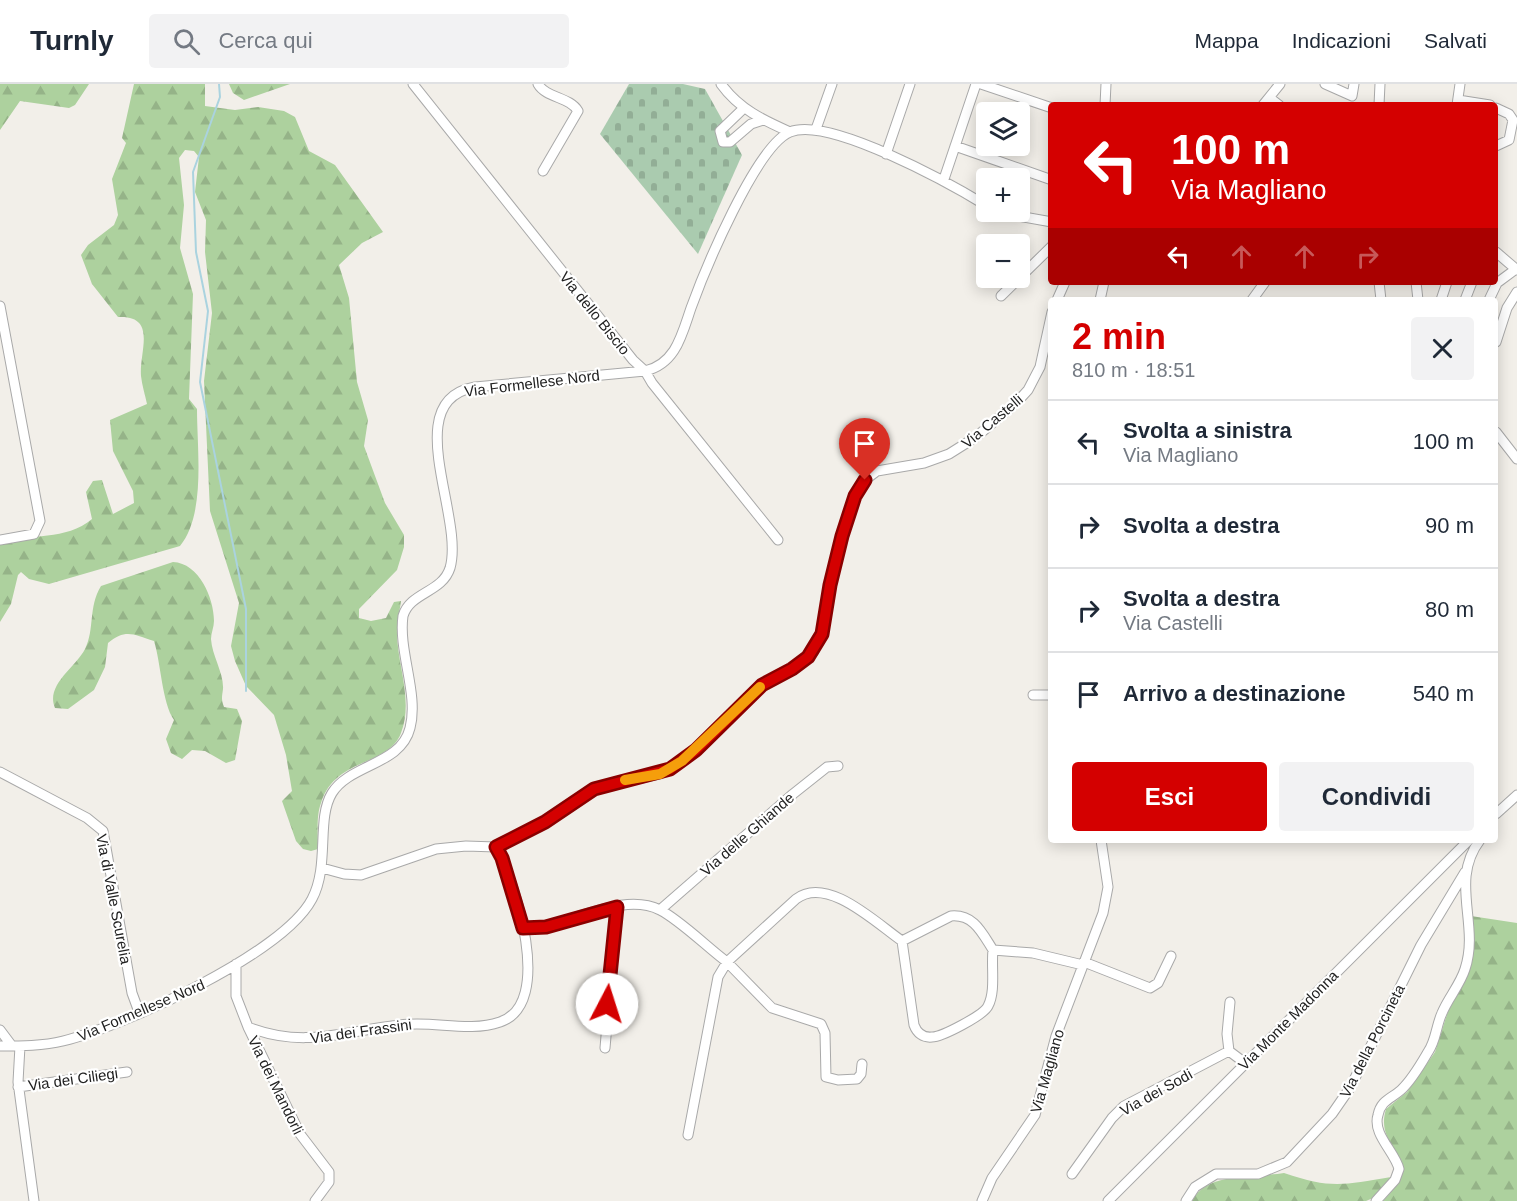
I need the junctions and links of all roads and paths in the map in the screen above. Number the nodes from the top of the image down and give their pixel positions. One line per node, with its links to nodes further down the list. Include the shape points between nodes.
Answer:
1 (413, 84): 43 (street, Via dello Biscio)
2 (538, 84): 28 (street, via 578,111)
3 (721, 84): 20 (street)
4 (832, 84): 23 (street)
5 (910, 84): 27 (street)
6 (976, 84): 26 (street)
7 (981, 84): 19 (street)
8 (1106, 84): 16 (street)
9 (1280, 84): 14 (street)
10 (1325, 84): 15 (street)
11 (1354, 84): 15 (street)
12 (1380, 84): 17 (street)
13 (1461, 84): 18 (street)
14 (1266, 101)
15 (1355, 101)
16 (1105, 102)
17 (1379, 102)
18 (1457, 102)
19 (1048, 107)
20 (744, 108): 22 (street); 22 (street, via 720,131 725,143)
21 (1498, 111): 25 (street, via 1509,114 1513,120 1509,140)
22 (763, 120): 24 (street)
23 (816, 129): 24 (street); 27 (street)
24 (790, 132): 43 (street, Via Formellese Nord, via 768,153 733,213 704,273 674,352 663,363)
25 (1498, 145)
26 (955, 146): 29 (street); 30 (street)
27 (886, 154): 29 (street)
28 (543, 171)
29 (944, 179): 31 (street)
30 (1048, 179)
31 (976, 199)
32 (1030, 218): 33 (street)
33 (1048, 221)
34 (1048, 250): 39 (street)
35 (1498, 254): 36 (street)
36 (1516, 269): 37 (street)
37 (1498, 282)
38 (1517, 292): 42 (street)
39 (1001, 296)
40 (0, 306): 46 (street, via 40,521 34,534)
41 (1048, 330): 57 (street, Via Castelli, via 1040,367 1028,390 976,436 949,454 918,465 877,471 863,483 854,498 840,543 822,634 808,657 762,685 696,750 670,769 594,789 545,822)
42 (1498, 336)
43 (645, 371): 47 (street, Via dello Biscio); 58 (street, Via Formellese Nord, via 475,387 458,391 444,402 436,433 451,532 451,561 443,581 410,603 402,616 411,727 401,747 342,782 331,794 325,813)
44 (1498, 435): 45 (street)
45 (1517, 459)
46 (0, 540)
47 (778, 540)
48 (1033, 695): 49 (street)
49 (1048, 695)
50 (838, 766): 61 (street, Via delle Ghiande, via 827,767 793,794)
51 (0, 772): 70 (street, Via di Valle Scurelia, via 87,818 103,831 117,919)
52 (1517, 795): 53 (street)
53 (1498, 812)
54 (1101, 843): 67 (street, Via Magliano, via 1107,898)
55 (1466, 843): 78 (street, Via Monte Madonna)
56 (1478, 843): 59 (street, Via della Porcineta)
57 (496, 847): 58 (street, Via Castelli, via 436,849 360,875); 62 (street, Via dei Frassini)
58 (321, 868): 68 (street, Via Formellese Nord, via 315,891 299,917)
59 (1465, 872): 88 (street, Via della Porcineta, via 1421,945 1350,1088 1332,1114 1287,1162 1258,1174 1216,1174 1197,1185); 89 (street, via 1469,937 1465,969 1442,1013 1428,1053 1401,1090 1381,1104 1377,1123 1400,1169)
60 (617, 907): 61 (street); 62 (street, via 546,927); 76 (street)
61 (660, 910): 66 (street)
62 (523, 928): 73 (street, Via dei Frassini, via 527,992 517,1012 505,1020 474,1027 400,1024 314,1039)
63 (903, 941): 64 (street, via 951,916 960,916 974,922); 64 (street, via 914,1025 921,1035 930,1037 986,1010 991,997); 66 (street, via 840,898 814,891 796,899)
64 (993, 950): 67 (street)
65 (1170, 956): 67 (street, via 1158,983 1150,988)
66 (727, 962): 79 (street, via 772,1008 822,1026 826,1077 857,1079); 82 (street, via 718,977)
67 (1084, 963): 86 (street, Via Magliano, via 1053,1045 1035,1115 992,1178)
68 (236, 964): 70 (street, Via Formellese Nord, via 199,987); 71 (street, Via dei Mandorli, via 237,1000)
69 (1230, 1002): 77 (street)
70 (139, 1012): 75 (street, Via Formellese Nord, via 67,1040)
71 (248, 1027): 73 (street, Via dei Mandorli); 85 (street, Via dei Mandorli, via 301,1136 328,1170 329,1182)
72 (0, 1030): 75 (street)
73 (260, 1032)
74 (0, 1046): 75 (street, Via Formellese Nord)
75 (16, 1046): 81 (street)
76 (605, 1048)
77 (1229, 1051): 78 (street); 83 (street, Via dei Sodi, via 1124,1106)
78 (1245, 1063): 87 (street, Via Monte Madonna)
79 (862, 1064)
80 (127, 1072): 81 (street, Via dei Ciliegi)
81 (18, 1087): 84 (street)
82 (688, 1136)
83 (1072, 1174)
84 (34, 1201)
85 (315, 1201)
86 (982, 1201)
87 (1108, 1201)
88 (1186, 1201)
89 (1376, 1201)

